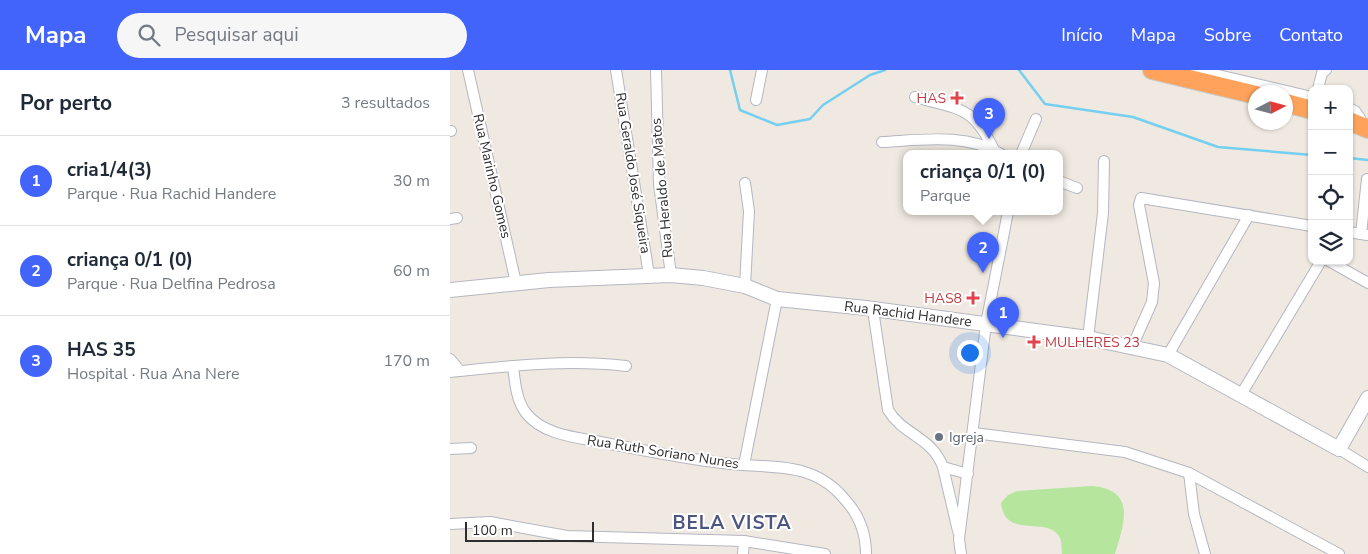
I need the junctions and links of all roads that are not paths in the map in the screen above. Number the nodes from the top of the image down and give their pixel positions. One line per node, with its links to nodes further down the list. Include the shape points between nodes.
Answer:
1 (468, 70): 34 (street, Rua Marinho Gomes)
2 (616, 70): 32 (street, Rua Geraldo José Siqueira)
3 (656, 70): 33 (street, Rua Heraldo de Matos, via 659,184)
4 (762, 70): 13 (street)
5 (1152, 70): 8 (highway)
6 (1196, 70): 11 (street)
7 (1326, 70): 9 (street)
8 (1184, 73): 10 (highway)
9 (1319, 85)
10 (1248, 93)
11 (1308, 96)
12 (915, 97): 19 (street, via 968,112)
13 (756, 100)
14 (1293, 105): 15 (highway)
15 (1308, 109)
16 (1036, 118): 20 (street)
17 (882, 142): 18 (street, via 953,140)
18 (993, 150)
19 (997, 150)
20 (1023, 150)
21 (1104, 161): 41 (street, via 1103,213)
22 (1367, 179): 29 (street)
23 (745, 183): 36 (street, via 749,210)
24 (1063, 183): 25 (street)
25 (1077, 188)
26 (1007, 215): 40 (street)
27 (1249, 215): 28 (street); 42 (street, via 1141,198 1139,205 1154,283 1152,302); 43 (street)
28 (1308, 225)
29 (1365, 234)
30 (1319, 265): 48 (street)
31 (1336, 265): 35 (street)
32 (649, 275): 33 (street, Rua Rachid Handere); 34 (street, Rua Rachid Handere)
33 (671, 275): 36 (street, Rua Rachid Handere)
34 (516, 283): 37 (street, Rua Rachid Handere)
35 (1368, 283)
36 (745, 286): 38 (street, Rua Rachid Handere)
37 (450, 290)
38 (777, 299): 39 (street, Rua Rachid Handere); 54 (street)
39 (873, 310): 40 (street, Rua Rachid Handere); 55 (street, via 888,410 895,422 933,448)
40 (986, 324): 41 (street, Rua Rachid Handere); 50 (street)
41 (1088, 338): 42 (street, Rua Rachid Handere)
42 (1132, 346): 43 (street, Rua Rachid Handere)
43 (1168, 355): 48 (street, Rua Rachid Handere)
44 (450, 359): 47 (street)
45 (513, 366): 46 (street, via 585,361); 47 (street); 54 (street, Rua Ruth Soriano Nunes, via 518,399 526,414 539,426 572,437 684,458)
46 (626, 366)
47 (455, 371)
48 (1242, 394): 53 (street, Rua Rachid Handere)
49 (1368, 398): 53 (street)
50 (974, 433): 57 (street, via 1125,452); 58 (street)
51 (470, 448): 52 (street)
52 (450, 449)
53 (1339, 449): 56 (street, Rua Rachid Handere)
54 (744, 465): 64 (street, Rua Ruth Soriano Nunes, via 781,466 825,479 856,513 862,526)
55 (943, 466): 58 (street); 60 (street)
56 (1368, 467)
57 (1189, 473): 66 (street, via 1194,514); 67 (street)
58 (968, 474): 60 (street)
59 (450, 524): 61 (street, via 490,522 567,536)
60 (959, 539): 65 (street)
61 (744, 541): 62 (street); 63 (street)
62 (743, 554)
63 (825, 554)
64 (866, 554)
65 (961, 554)
66 (1205, 554)
67 (1339, 554)

